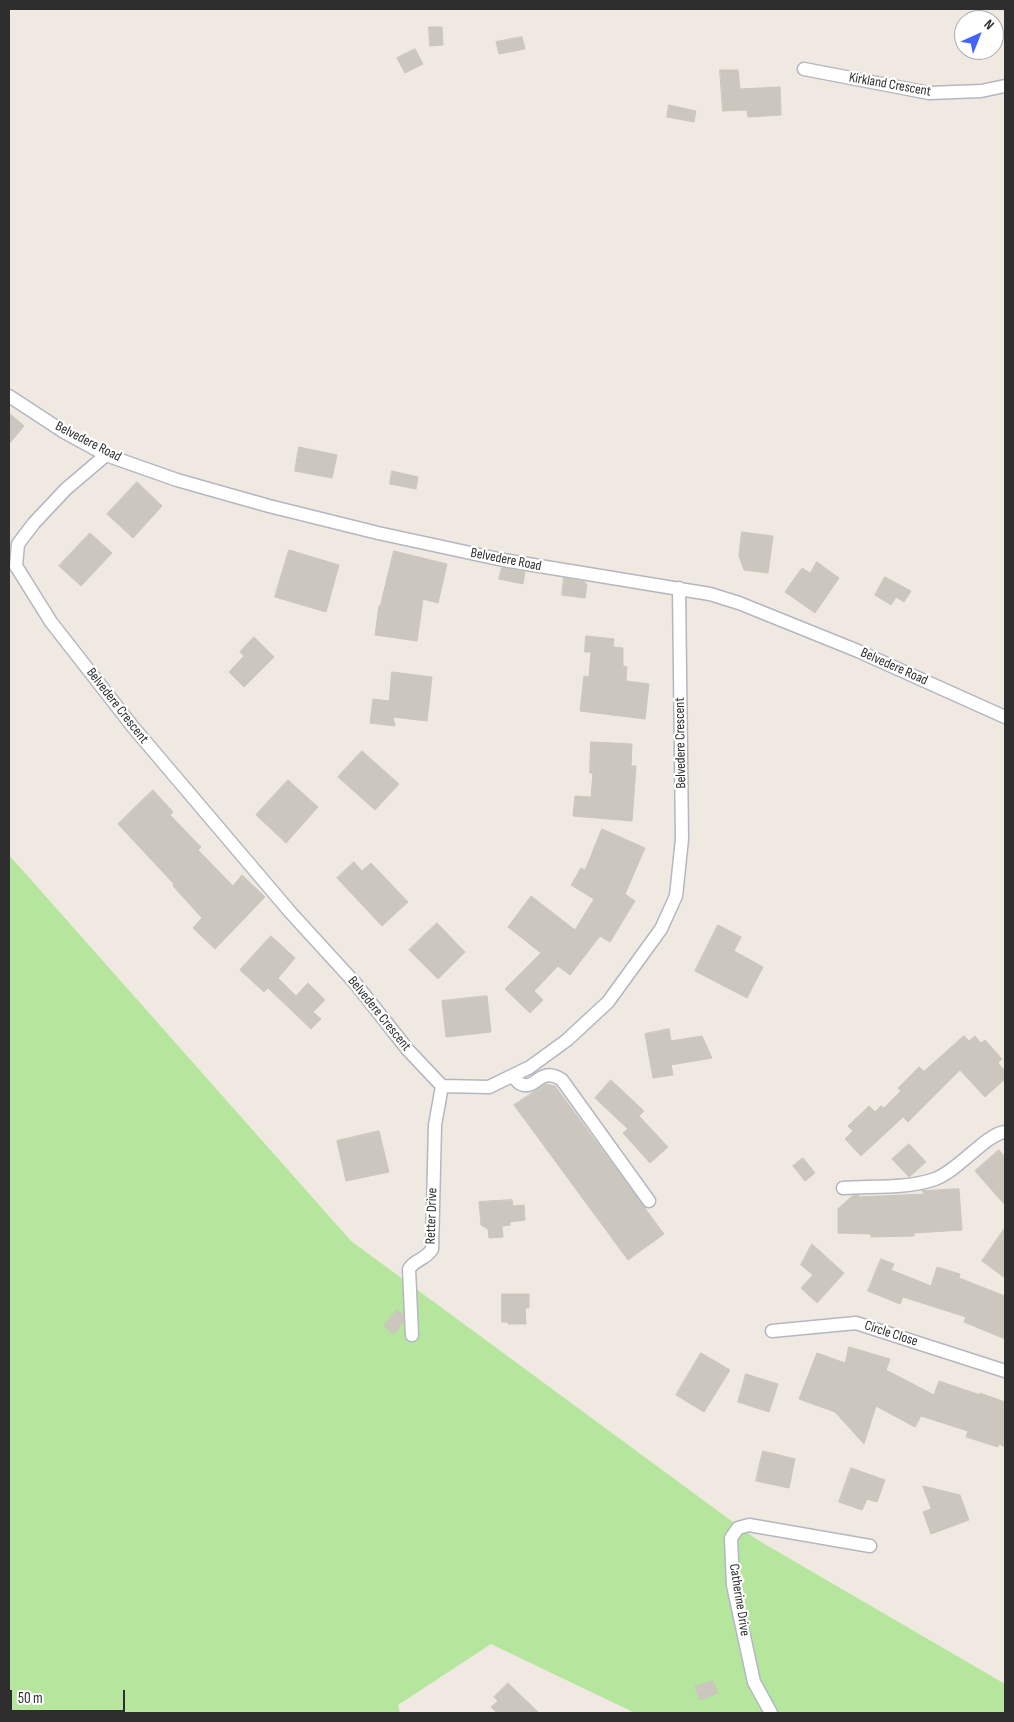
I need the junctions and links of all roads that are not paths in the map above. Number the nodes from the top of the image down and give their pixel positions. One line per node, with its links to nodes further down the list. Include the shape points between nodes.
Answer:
1 (804, 69): 2 (street, Kirkland Crescent, via 929,93 981,91)
2 (1005, 86)
3 (9, 396): 4 (street, Belvedere Road)
4 (106, 455): 5 (street, Belvedere Road, via 177,480 378,533 503,560); 8 (street, Belvedere Crescent, via 66,489 34,523 18,544 16,566 51,622 133,727)
5 (679, 588): 6 (street, Belvedere Road, via 739,603 858,651); 7 (street, Belvedere Crescent, via 682,840 676,896 661,929 608,1002 567,1040 530,1068)
6 (1005, 717)
7 (512, 1076): 8 (street, Belvedere Crescent, via 489,1087); 11 (street, via 521,1084 528,1085 547,1074 562,1080)
8 (442, 1086): 13 (street, Retter Drive, via 435,1125 432,1249 429,1255 409,1269)
9 (1005, 1132): 10 (street, via 988,1140 936,1179)
10 (843, 1188)
11 (649, 1201)
12 (772, 1331): 14 (street, Circle Close, via 856,1323)
13 (412, 1334)
14 (1005, 1370)
15 (870, 1546): 16 (street, Catherine Drive, via 749,1525 734,1532 731,1544 733,1585 754,1682)
16 (771, 1713)

